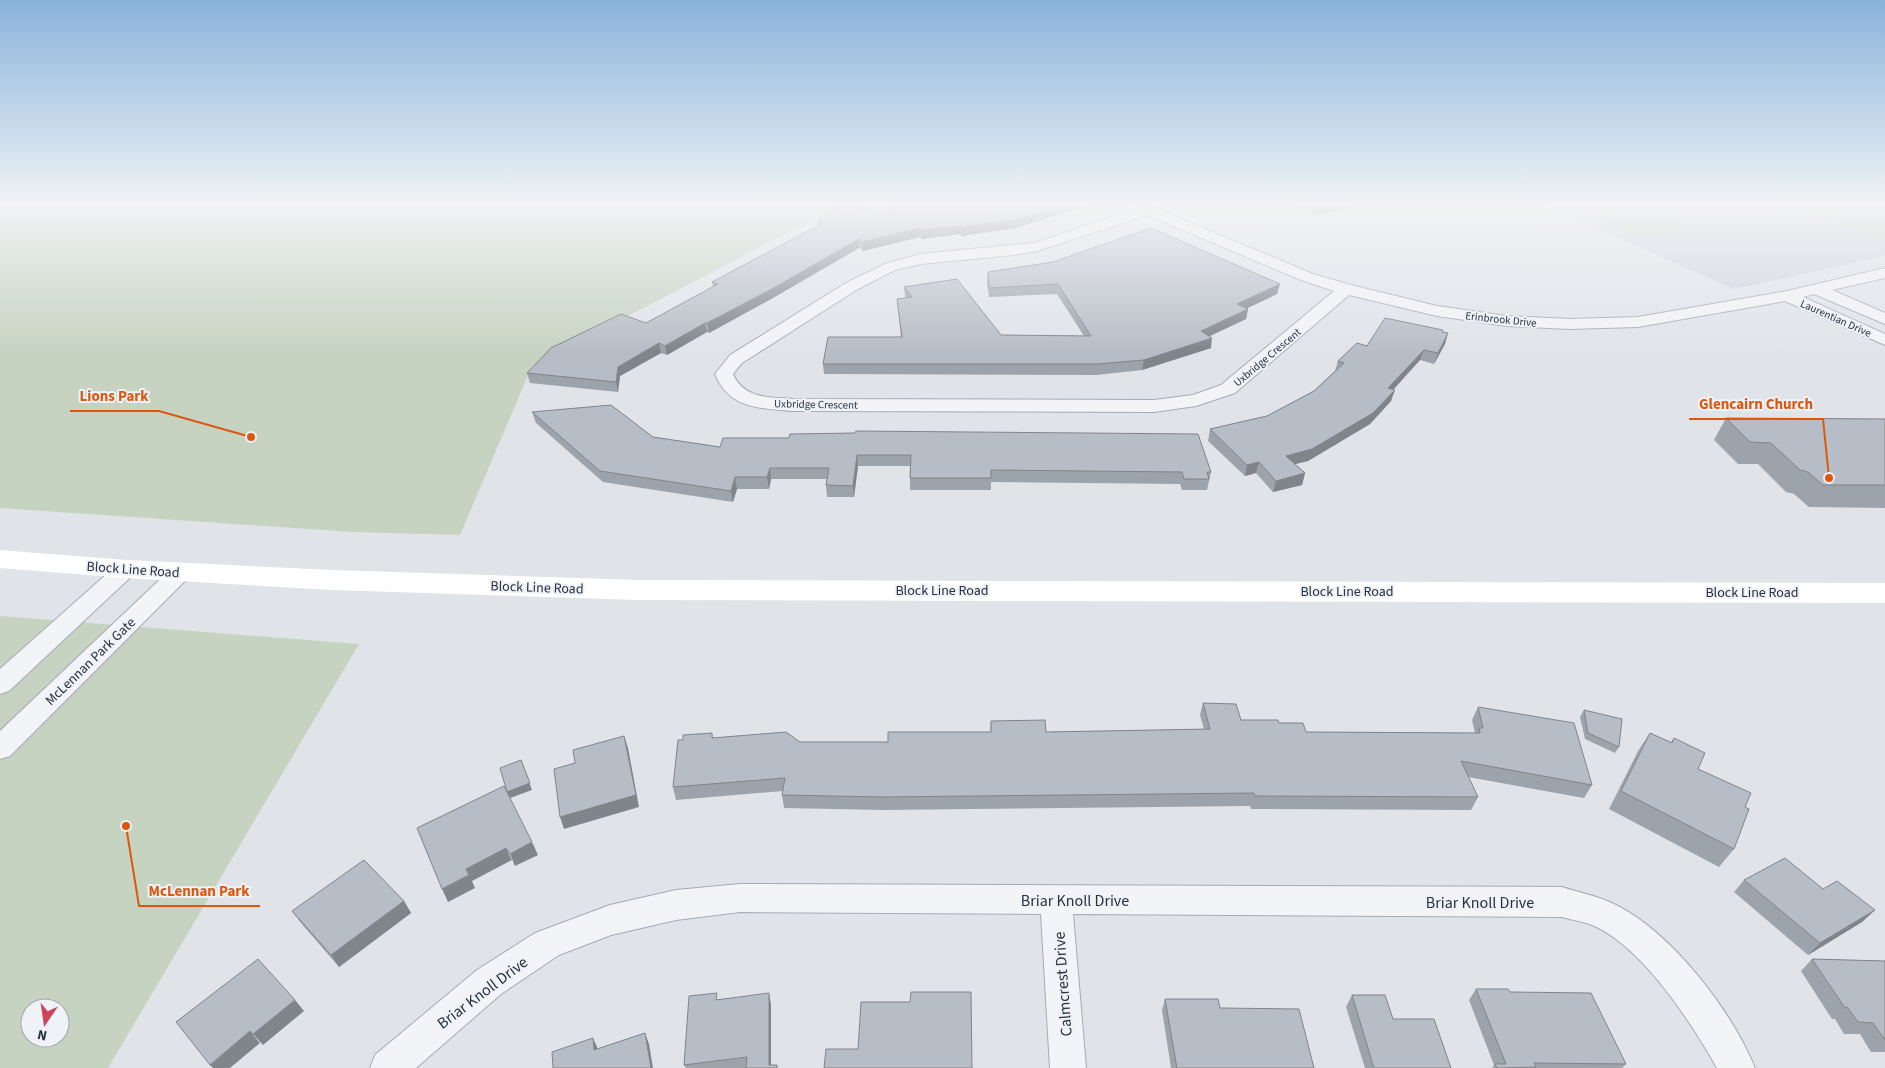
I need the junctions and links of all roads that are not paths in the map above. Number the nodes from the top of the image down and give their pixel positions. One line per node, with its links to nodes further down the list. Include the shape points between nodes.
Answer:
1 (992, 253): 5 (street, Uxbridge Crescent, via 920,259 890,268 852,286 736,359 724,374 726,381 735,394 749,400 792,405 1154,406 1196,400 1228,389)
2 (1250, 253): 5 (street, Erinbrook Drive)
3 (1885, 273): 4 (street, Erinbrook Drive)
4 (1815, 289): 6 (street, Erinbrook Drive); 7 (street, Laurentian Drive)
5 (1346, 290): 6 (street, Erinbrook Drive, via 1437,311 1507,321 1569,324 1638,322)
6 (1787, 296): 8 (street, Laurentian Drive)
7 (1885, 319)
8 (1885, 340)
9 (0, 558): 10 (street, Block Line Road)
10 (126, 570): 11 (street, Block Line Road); 13 (street)
11 (180, 573): 12 (street, Block Line Road, via 639,590); 14 (street, McLennan Park Gate)
12 (1885, 592)
13 (0, 684)
14 (0, 748)
15 (1056, 900): 16 (street, Briar Knoll Drive, via 740,898 676,905 610,920 547,944 497,977); 17 (street, Calmcrest Drive); 18 (street, Briar Knoll Drive, via 1562,902 1605,916 1649,947 1686,987)
16 (388, 1068)
17 (1068, 1068)
18 (1737, 1068)

